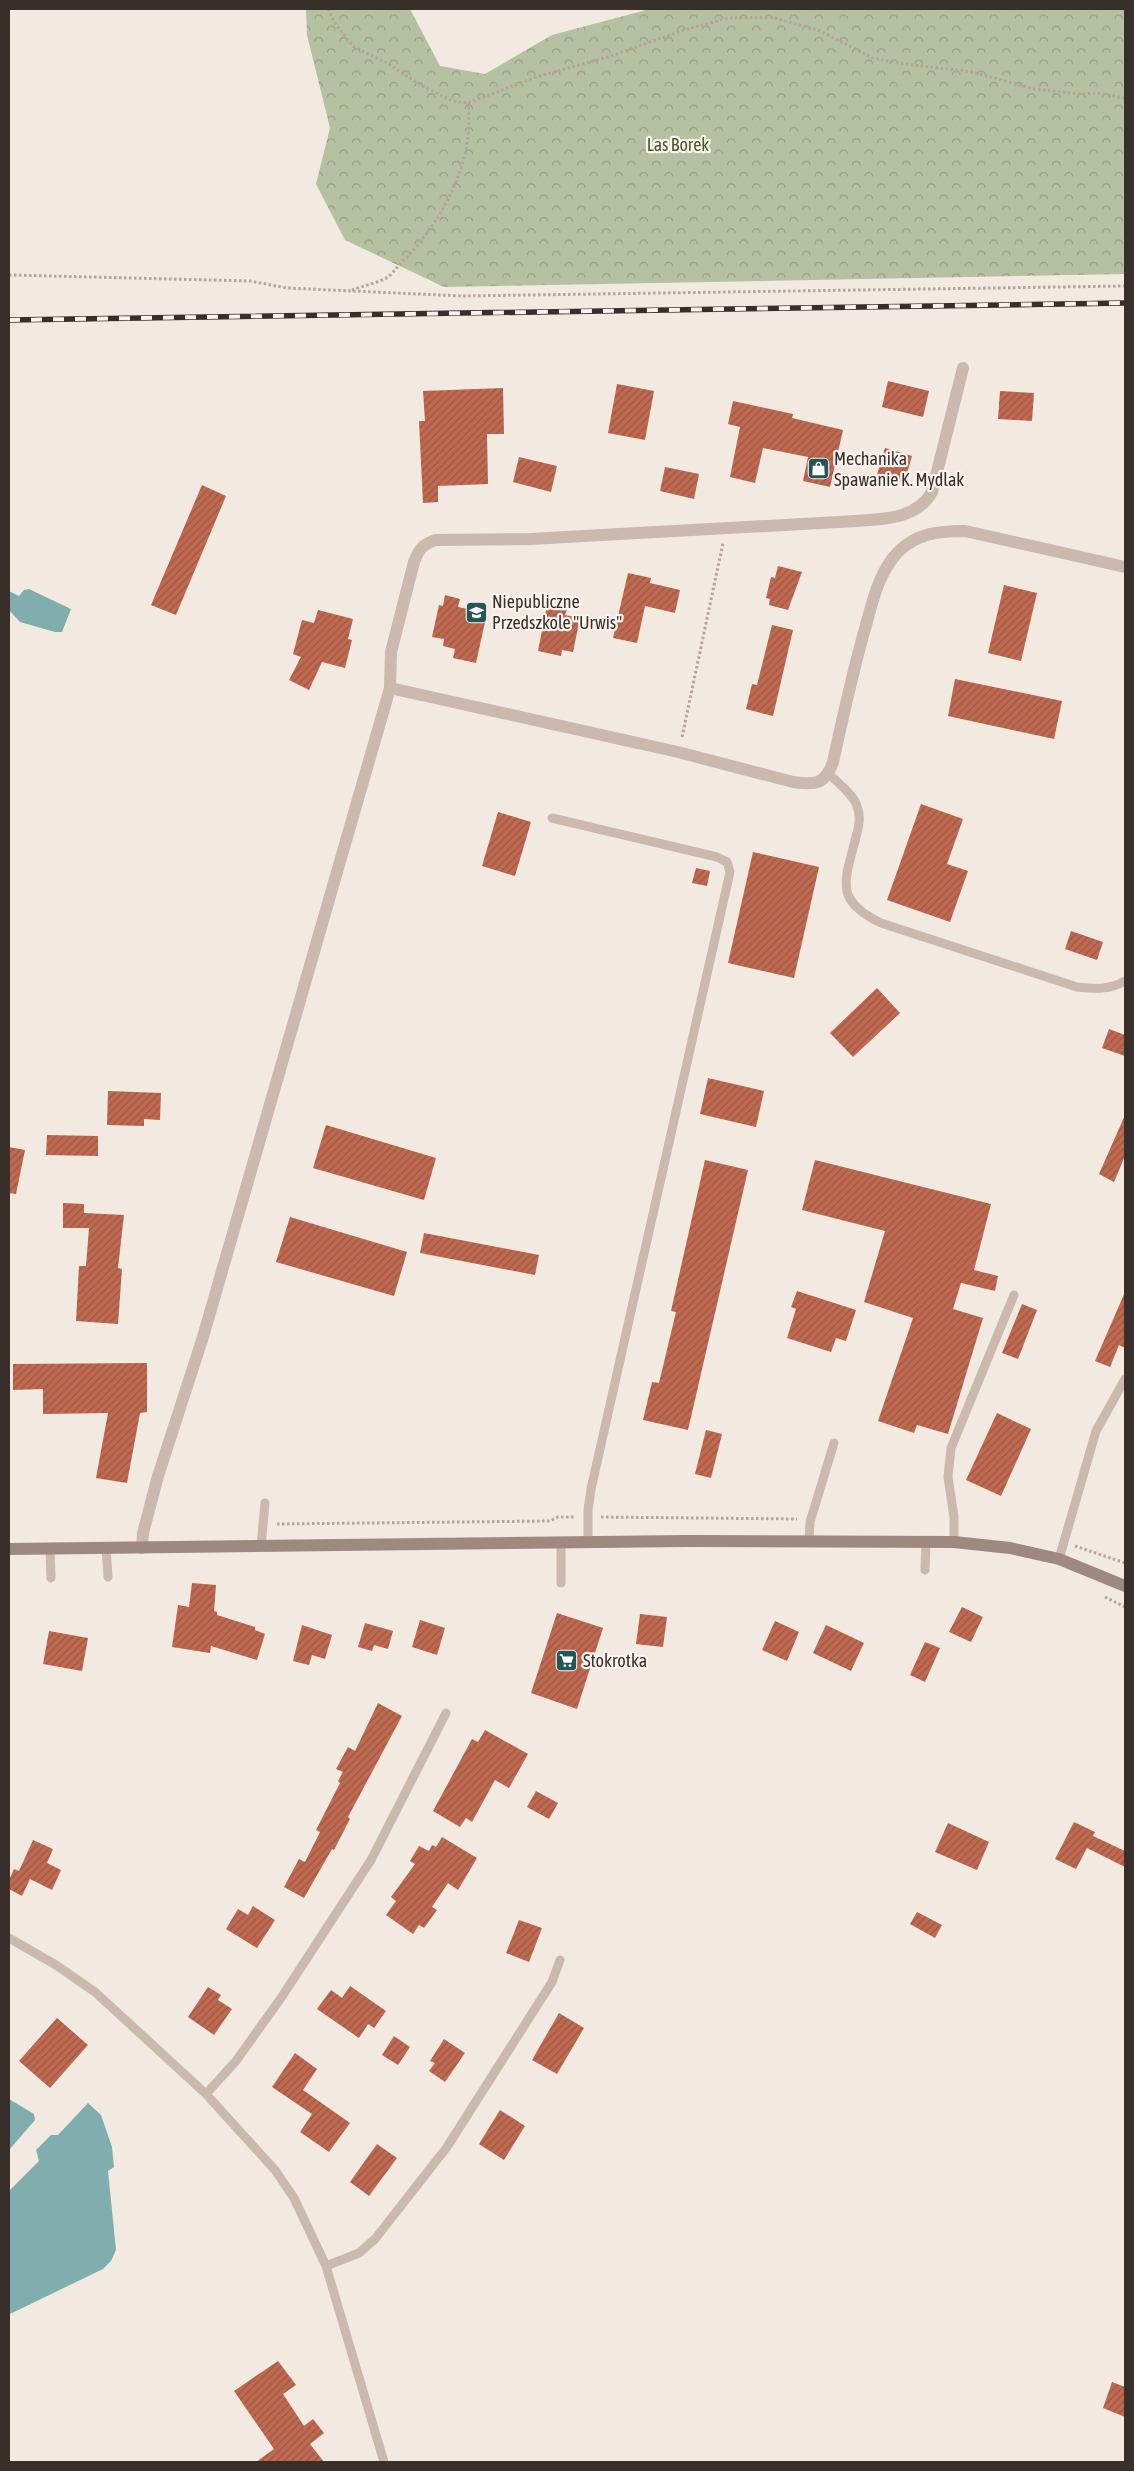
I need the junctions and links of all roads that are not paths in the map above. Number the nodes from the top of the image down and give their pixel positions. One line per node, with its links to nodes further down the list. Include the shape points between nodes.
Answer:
1 (963, 368): 3 (street, via 932,492 925,504 905,514 882,519 426,543 418,550 414,562 393,643)
2 (1125, 567): 4 (street, via 964,530 925,534 912,541 887,566 876,590 852,671)
3 (390, 688): 4 (street, via 678,752 793,782 810,784); 19 (street, via 203,1338 158,1476)
4 (829, 774): 6 (lane, via 856,804 860,816 846,890 852,904 865,915 1077,987 1097,990)
5 (552, 818): 15 (lane, via 718,856 727,862 730,872 592,1489)
6 (1125, 981)
7 (1014, 1295): 13 (lane, via 951,1448 948,1477)
8 (1125, 1379): 21 (lane, via 1096,1431)
9 (834, 1443): 11 (lane, via 810,1522)
10 (265, 1504): 16 (lane)
11 (809, 1541): 12 (main road); 15 (main road)
12 (926, 1541): 13 (main road); 22 (lane)
13 (954, 1542): 21 (main road, via 1010,1548)
14 (561, 1543): 15 (main road); 16 (main road); 25 (lane)
15 (588, 1543)
16 (261, 1546): 19 (main road)
17 (50, 1548): 18 (main road); 20 (main road); 24 (lane)
18 (106, 1548): 19 (main road); 23 (lane)
19 (142, 1548)
20 (9, 1549)
21 (1059, 1560): 26 (main road)
22 (925, 1570)
23 (108, 1577)
24 (51, 1578)
25 (561, 1583)
26 (1125, 1586)
27 (446, 1713): 30 (lane, via 371,1860 276,2006 236,2061)
28 (9, 1938): 30 (lane, via 77,1978)
29 (560, 1960): 31 (lane, via 552,1982 447,2147 375,2239 359,2253)
30 (206, 2094): 31 (lane, via 275,2170 294,2198)
31 (326, 2266): 32 (lane)
32 (384, 2462)

